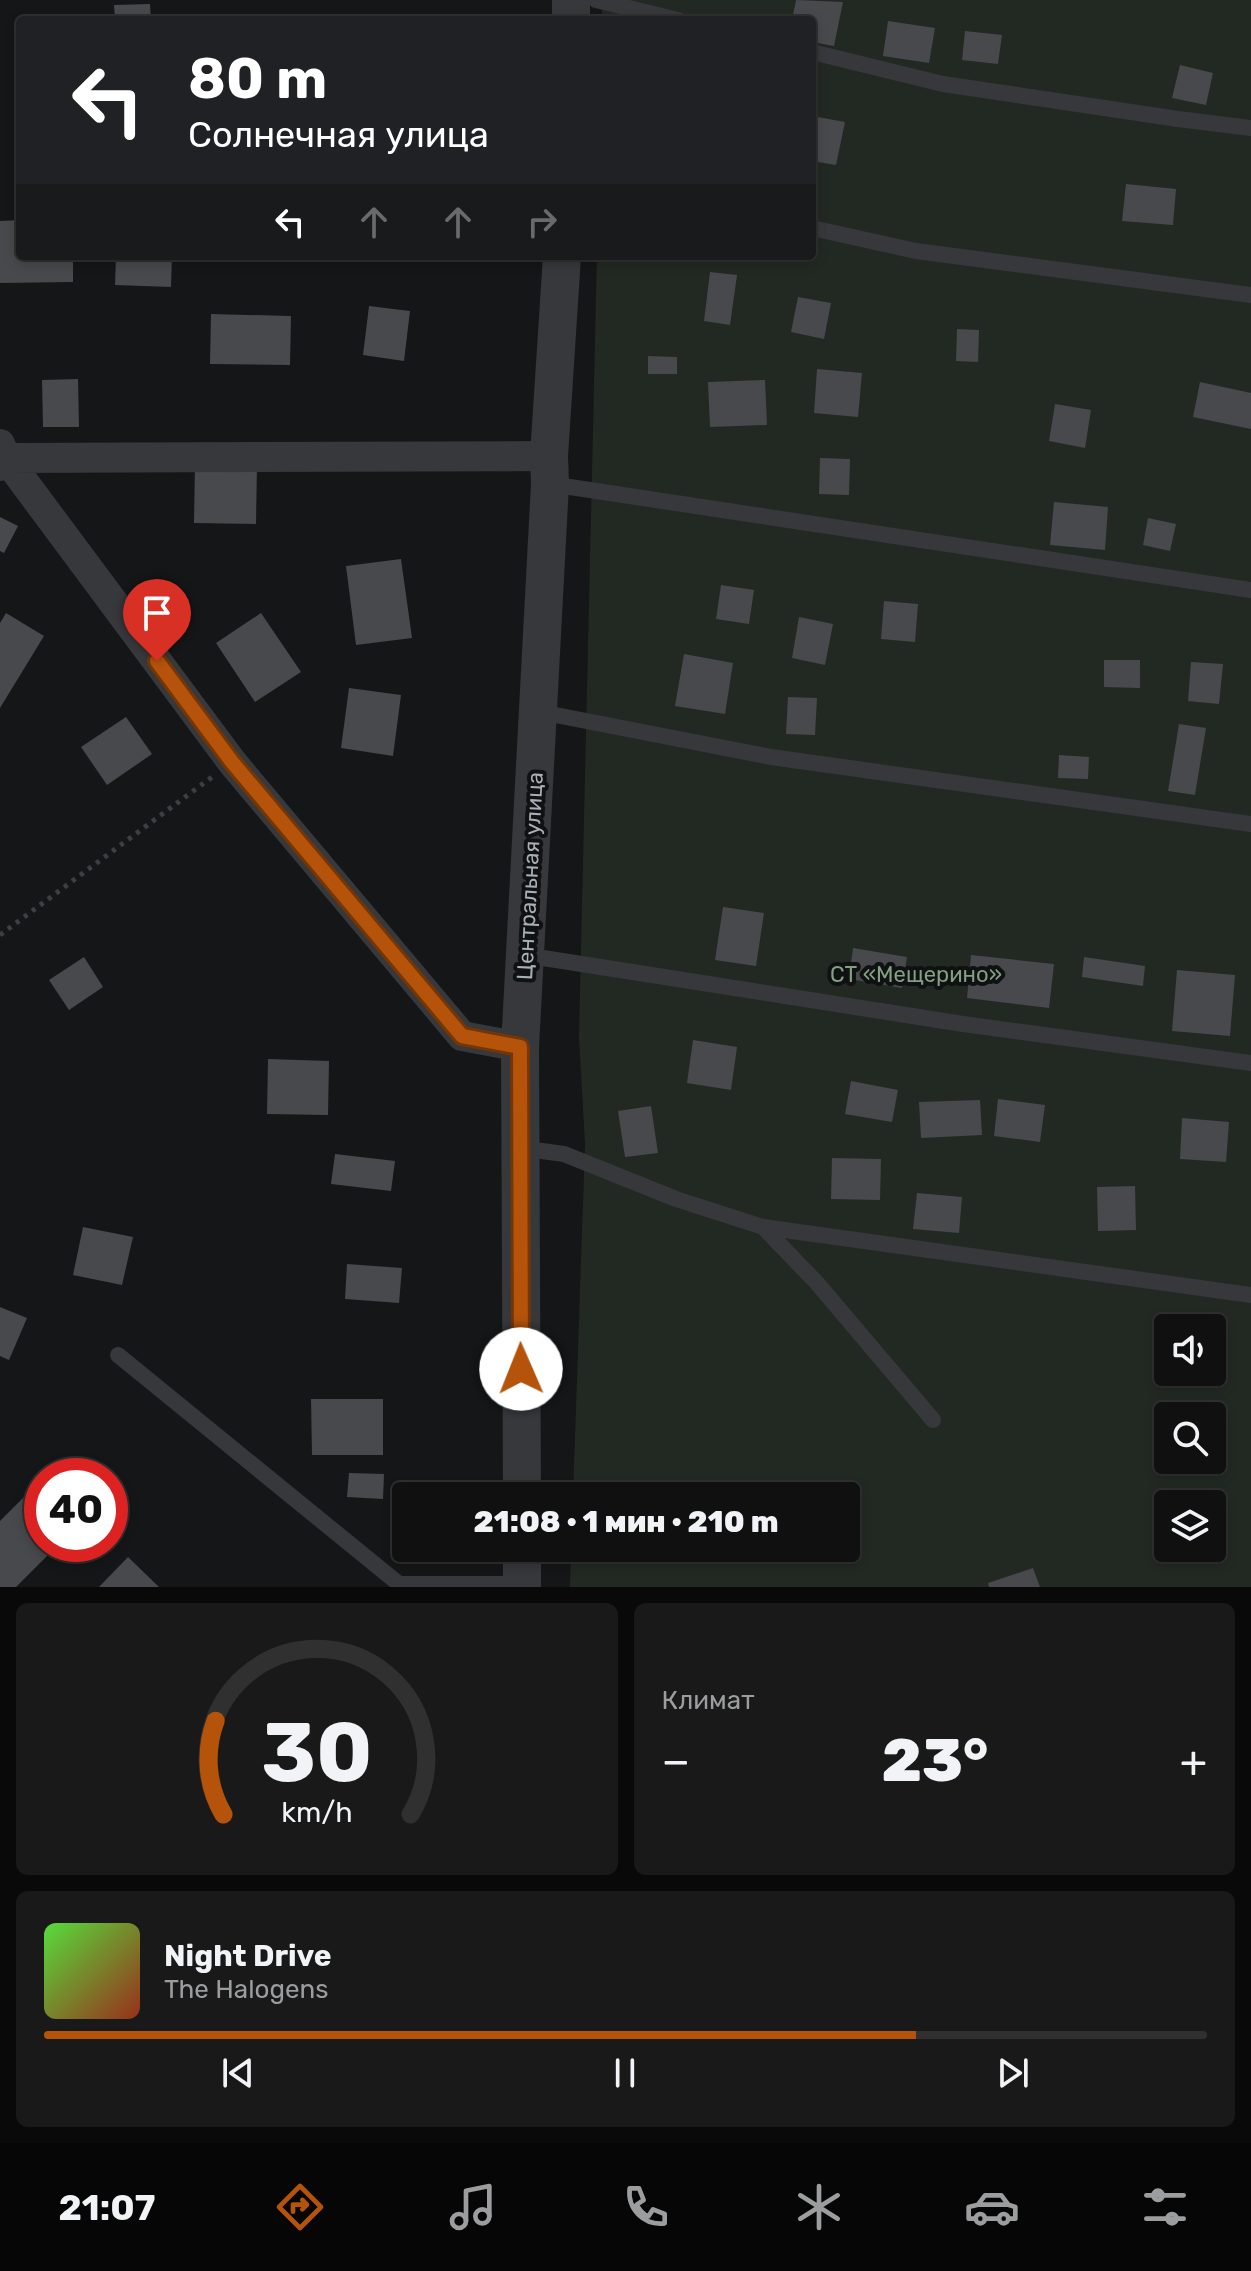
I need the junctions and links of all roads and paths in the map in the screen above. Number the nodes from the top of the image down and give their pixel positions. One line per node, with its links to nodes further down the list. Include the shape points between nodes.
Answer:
1 (596, 0): 2 (lane)
2 (662, 16)
3 (816, 53): 4 (lane, via 943,84)
4 (1251, 128)
5 (816, 229): 7 (lane, via 916,251)
6 (562, 260): 9 (street, Центральная улица)
7 (1251, 295)
8 (2, 456): 9 (street); 12 (street)
9 (550, 470): 10 (lane); 11 (street, Центральная улица)
10 (1251, 590)
11 (540, 712): 13 (lane, via 771,757); 15 (street, Центральная улица)
12 (232, 762): 14 (path); 16 (street, via 462,1036)
13 (1251, 824)
14 (0, 935)
15 (524, 955): 16 (street, Центральная улица); 17 (lane)
16 (520, 1047): 18 (street, Центральная улица)
17 (1251, 1063)
18 (519, 1148): 19 (lane, via 564,1154); 23 (street, Центральная улица)
19 (763, 1227): 20 (lane); 22 (lane)
20 (1251, 1295)
21 (118, 1355): 24 (lane, via 399,1584)
22 (933, 1420)
23 (522, 1482)
24 (522, 1573)

